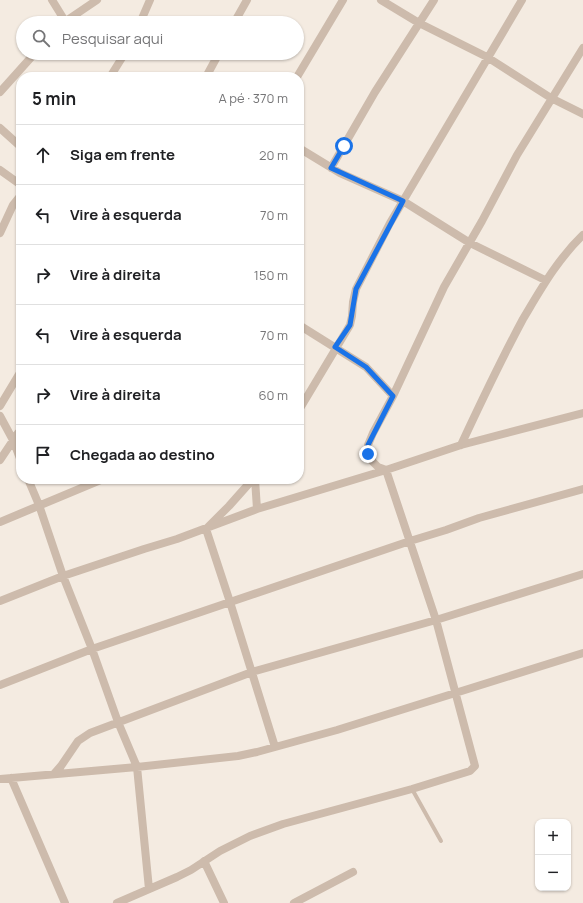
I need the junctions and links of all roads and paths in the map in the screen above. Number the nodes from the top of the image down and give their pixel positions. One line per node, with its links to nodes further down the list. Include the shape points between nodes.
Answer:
1 (52, 0): 9 (street)
2 (97, 0): 10 (street)
3 (150, 0): 11 (street)
4 (247, 0): 12 (street)
5 (343, 0): 22 (street)
6 (382, 0): 13 (street)
7 (434, 0): 13 (street)
8 (522, 0): 15 (street)
9 (61, 16)
10 (73, 16)
11 (143, 16)
12 (238, 16)
13 (419, 23): 15 (street); 30 (street)
14 (583, 48): 25 (street)
15 (488, 57): 25 (street); 34 (street)
16 (29, 60): 19 (street)
17 (121, 60): 20 (street)
18 (216, 60): 21 (street)
19 (18, 72)
20 (113, 72)
21 (210, 72)
22 (300, 72)
23 (16, 74): 24 (street)
24 (0, 92)
25 (551, 98): 26 (street); 37 (street)
26 (583, 114)
27 (0, 128): 28 (street)
28 (16, 142)
29 (304, 151): 30 (street)
30 (331, 168): 34 (street)
31 (0, 170): 32 (street)
32 (16, 181)
33 (16, 201): 35 (street)
34 (403, 201): 37 (street); 40 (street, via 356,289 350,325)
35 (0, 233)
36 (583, 236): 38 (street)
37 (470, 243): 38 (street); 42 (street, via 444,288)
38 (545, 280): 49 (street)
39 (304, 327): 40 (street)
40 (335, 347): 42 (street, via 366,367); 43 (street)
41 (16, 379): 44 (street)
42 (393, 396): 52 (street, via 368,445 368,454 372,461)
43 (304, 401)
44 (0, 406)
45 (583, 413): 49 (street)
46 (0, 416): 48 (street)
47 (16, 436): 48 (street)
48 (13, 440): 50 (street); 51 (street)
49 (461, 444): 52 (street)
50 (16, 448)
51 (0, 460)
52 (386, 470): 59 (street); 62 (street)
53 (30, 484): 58 (street)
54 (91, 484): 58 (street)
55 (250, 484): 61 (street)
56 (254, 484): 59 (street)
57 (583, 489): 62 (street, via 479,518)
58 (39, 505): 60 (street); 64 (street)
59 (257, 509): 61 (street)
60 (0, 522)
61 (206, 529): 64 (street); 66 (street)
62 (410, 541): 66 (street); 67 (street)
63 (583, 574): 67 (street)
64 (63, 576): 65 (street); 68 (street)
65 (0, 601)
66 (230, 602): 68 (street); 70 (street)
67 (436, 620): 70 (street); 72 (street)
68 (92, 649): 71 (street); 73 (street)
69 (583, 653): 72 (street)
70 (252, 672): 73 (street); 74 (street)
71 (0, 685)
72 (456, 693): 74 (street); 79 (street, via 475,766 470,771)
73 (118, 722): 75 (street); 76 (street, via 90,733 78,741)
74 (275, 747): 75 (street, via 238,756)
75 (137, 767): 76 (street); 83 (street)
76 (54, 774): 77 (street)
77 (11, 778): 78 (street); 84 (street)
78 (0, 779)
79 (412, 789): 80 (lane); 81 (street, via 283,824 250,836)
80 (441, 841)
81 (204, 861): 83 (street, via 182,875); 86 (street)
82 (353, 872): 87 (street)
83 (149, 889): 85 (street)
84 (65, 903)
85 (116, 903)
86 (224, 903)
87 (294, 903)

